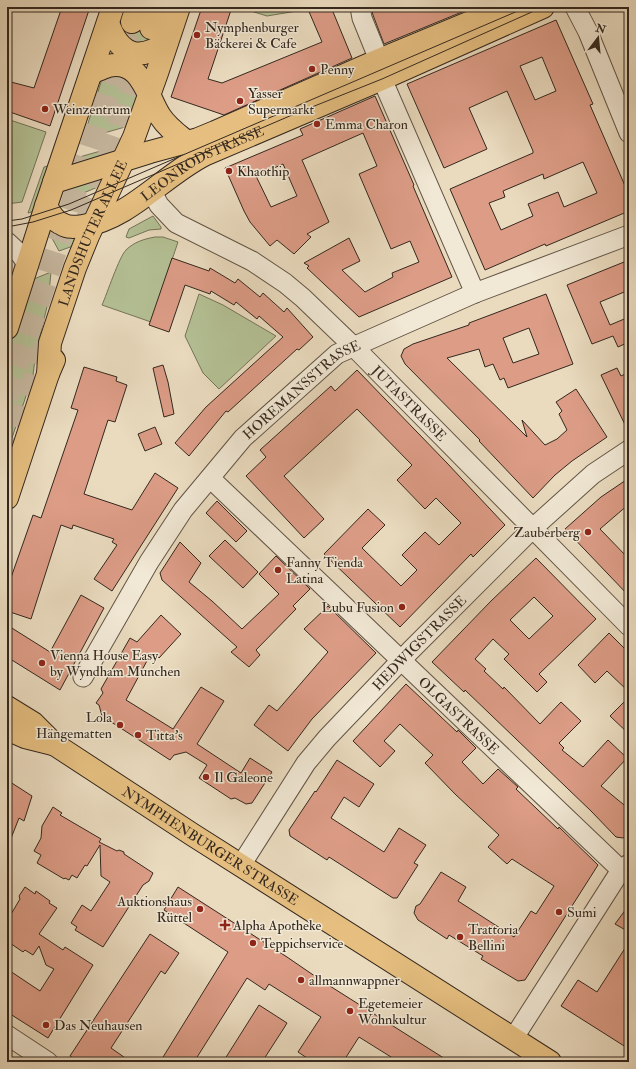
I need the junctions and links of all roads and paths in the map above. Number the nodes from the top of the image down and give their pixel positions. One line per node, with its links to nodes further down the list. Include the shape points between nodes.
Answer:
1 (158, 7): 8 (main road)
2 (179, 7): 9 (main road, LANDSHUTER ALLEE)
3 (360, 7): 10 (street)
4 (507, 7): 10 (main road, LEONRODSTRASSE)
5 (543, 7): 10 (main road, LEONRODSTRASSE)
6 (575, 7): 13 (street, via 588,32)
7 (110, 15): 9 (main road, via 115,40 130,52 144,54 156,50); 11 (main road)
8 (140, 19)
9 (167, 42): 12 (main road, LANDSHUTER ALLEE)
10 (381, 69): 14 (main road, LEONRODSTRASSE); 17 (main road, LEONRODSTRASSE, via 204,155); 23 (street)
11 (91, 73): 12 (main road, via 114,65 127,67 138,74); 16 (main road)
12 (149, 96): 14 (main road, via 161,118); 15 (main road, LANDSHUTER ALLEE)
13 (629, 133)
14 (187, 142): 15 (main road, LEONRODSTRASSE)
15 (124, 160): 16 (main road, LEONRODSTRASSE); 19 (main road, LANDSHUTER ALLEE)
16 (54, 182): 18 (main road)
17 (152, 192): 19 (main road, LEONRODSTRASSE); 25 (street, JUTASTRASSE, via 159,204 176,222 252,261 285,283)
18 (46, 206): 19 (main road, LEONRODSTRASSE, via 57,222 63,225 74,227); 22 (main road)
19 (102, 220): 28 (main road, LANDSHUTER ALLEE, via 88,236 75,268 50,343 48,374)
20 (629, 236): 23 (street, HOREMANSSTRASSE)
21 (7, 242): 22 (street)
22 (28, 266): 24 (main road)
23 (475, 293): 25 (street, HOREMANSSTRASSE)
24 (7, 328)
25 (354, 347): 27 (street, HOREMANSSTRASSE, via 337,354 243,438); 29 (street, JUTASTRASSE)
26 (629, 450): 29 (street, HEDWIGSTRASSE, via 593,474)
27 (210, 478): 31 (street, OLGASTRASSE); 32 (street, HOREMANSSTRASSE, via 169,531)
28 (9, 481)
29 (533, 528): 30 (street, JUTASTRASSE); 31 (street, HEDWIGSTRASSE)
30 (629, 626)
31 (402, 660): 36 (street, HEDWIGSTRASSE, via 306,763); 37 (street, OLGASTRASSE)
32 (83, 677)
33 (7, 707): 35 (main road, NYMPHENBURGER STRASSE, via 33,723)
34 (7, 729): 35 (main road, NYMPHENBURGER STRASSE, via 25,737)
35 (54, 744): 36 (main road, NYMPHENBURGER STRASSE)
36 (240, 865): 39 (main road, NYMPHENBURGER STRASSE)
37 (625, 867): 39 (street)
38 (7, 1035): 40 (street)
39 (513, 1039): 41 (main road, NYMPHENBURGER STRASSE)
40 (48, 1062)
41 (550, 1062)

